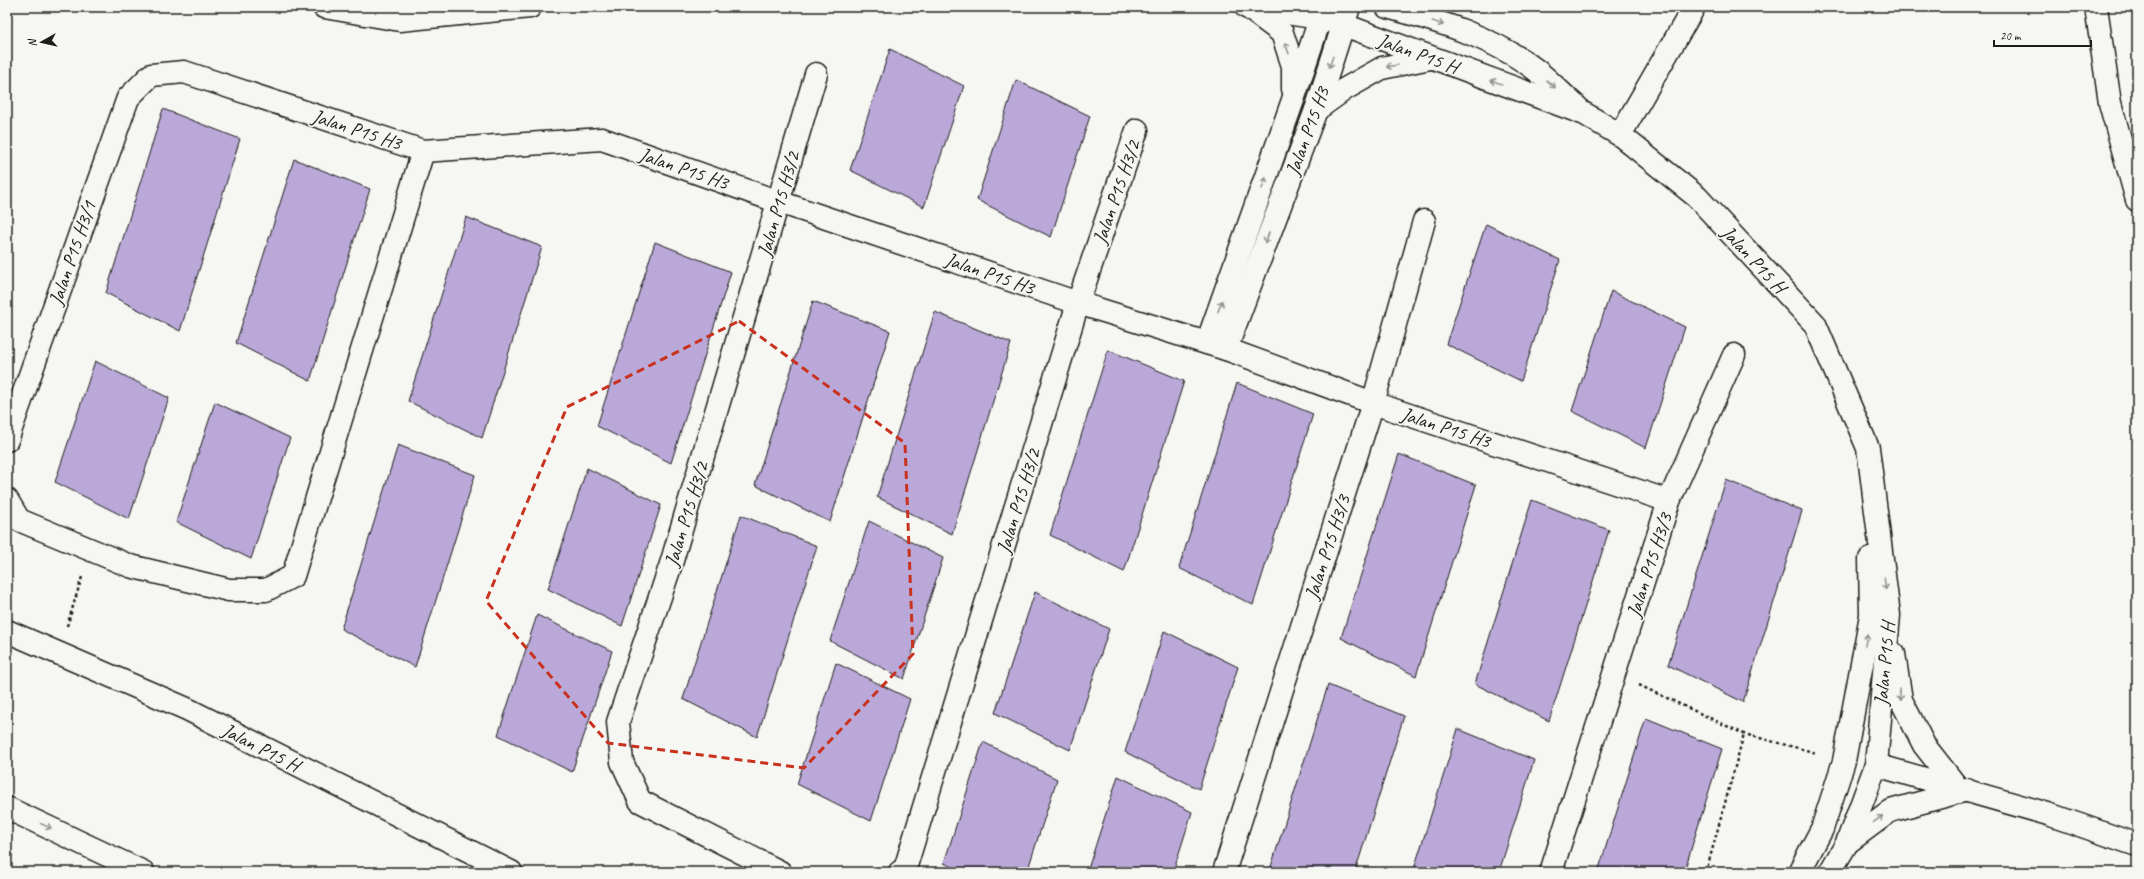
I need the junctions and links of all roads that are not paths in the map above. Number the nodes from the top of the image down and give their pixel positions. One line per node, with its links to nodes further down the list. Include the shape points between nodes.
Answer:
1 (324, 7): 8 (street, via 400,20)
2 (454, 7): 8 (street)
3 (530, 7): 8 (street)
4 (1247, 7): 9 (street, Jalan P15 H); 14 (street, one-way to 4, via 1293,66 1282,33)
5 (1387, 7): 16 (street, Jalan P15 H, one-way to 16, via 1482,38 1535,70)
6 (1694, 7): 18 (street)
7 (2096, 7): 20 (street, via 2110,103)
8 (491, 12)
9 (1322, 13): 10 (street, Jalan P15 H); 14 (street, Jalan P15 H3)
10 (1346, 16): 11 (street, Jalan P15 H); 15 (street, Jalan P15 H3, one-way to 15)
11 (1430, 58): 15 (street, one-way to 15, via 1382,68 1345,89); 16 (street, Jalan P15 H, one-way to 11)
12 (816, 74): 21 (street, Jalan P15 H3/2)
13 (151, 75): 19 (street, Jalan P15 H3, via 184,72); 27 (street, Jalan P15 H3/1, via 128,98)
14 (1293, 100): 24 (street, Jalan P15 H3, one-way to 14)
15 (1316, 110): 24 (street, Jalan P15 H3, one-way to 24)
16 (1585, 114): 18 (street, Jalan P15 H)
17 (1137, 130): 23 (street, Jalan P15 H3/2)
18 (1620, 135): 28 (street, Jalan P15 H, via 1697,197 1815,324)
19 (423, 150): 21 (street, Jalan P15 H3, via 602,139); 29 (street, via 293,576 266,590 229,590 130,566 19,520)
20 (2137, 200)
21 (779, 202): 23 (street, Jalan P15 H3); 42 (street, Jalan P15 H3/2, via 671,564 618,722 622,762 640,801)
22 (1424, 221): 26 (street, Jalan P15 H3/3)
23 (1078, 303): 24 (street, Jalan P15 H3); 43 (street, Jalan P15 H3/2, via 905,869)
24 (1216, 346): 26 (street, Jalan P15 H3)
25 (1734, 355): 30 (street, Jalan P15 H3/3)
26 (1373, 403): 30 (street, Jalan P15 H3); 44 (street, Jalan P15 H3/3)
27 (7, 440)
28 (1868, 448): 31 (street, Jalan P15 H, one-way to 31); 33 (street, Jalan P15 H, one-way to 28, via 1871,615)
29 (7, 500)
30 (1669, 501): 45 (street, Jalan P15 H3/3)
31 (1889, 615): 34 (street, Jalan P15 H); 35 (street, one-way to 35, via 1900,700 1924,745)
32 (7, 630): 41 (street, Jalan P15 H, via 187,709)
33 (1861, 668): 34 (street, via 1867,744); 37 (street, Jalan P15 H, via 1844,761)
34 (1876, 765): 35 (street); 37 (street, via 1860,777); 38 (street, Jalan P15 H)
35 (1962, 789): 38 (street, one-way to 35, via 1890,811); 39 (street, via 2048,814)
36 (7, 808): 40 (street, one-way to 40)
37 (1822, 829): 46 (street, Jalan P15 H)
38 (1847, 843): 47 (street, Jalan P15 H)
39 (2137, 845)
40 (143, 872)
41 (511, 872)
42 (780, 872)
43 (900, 872)
44 (1224, 872)
45 (1551, 872)
46 (1799, 872)
47 (1830, 872)

